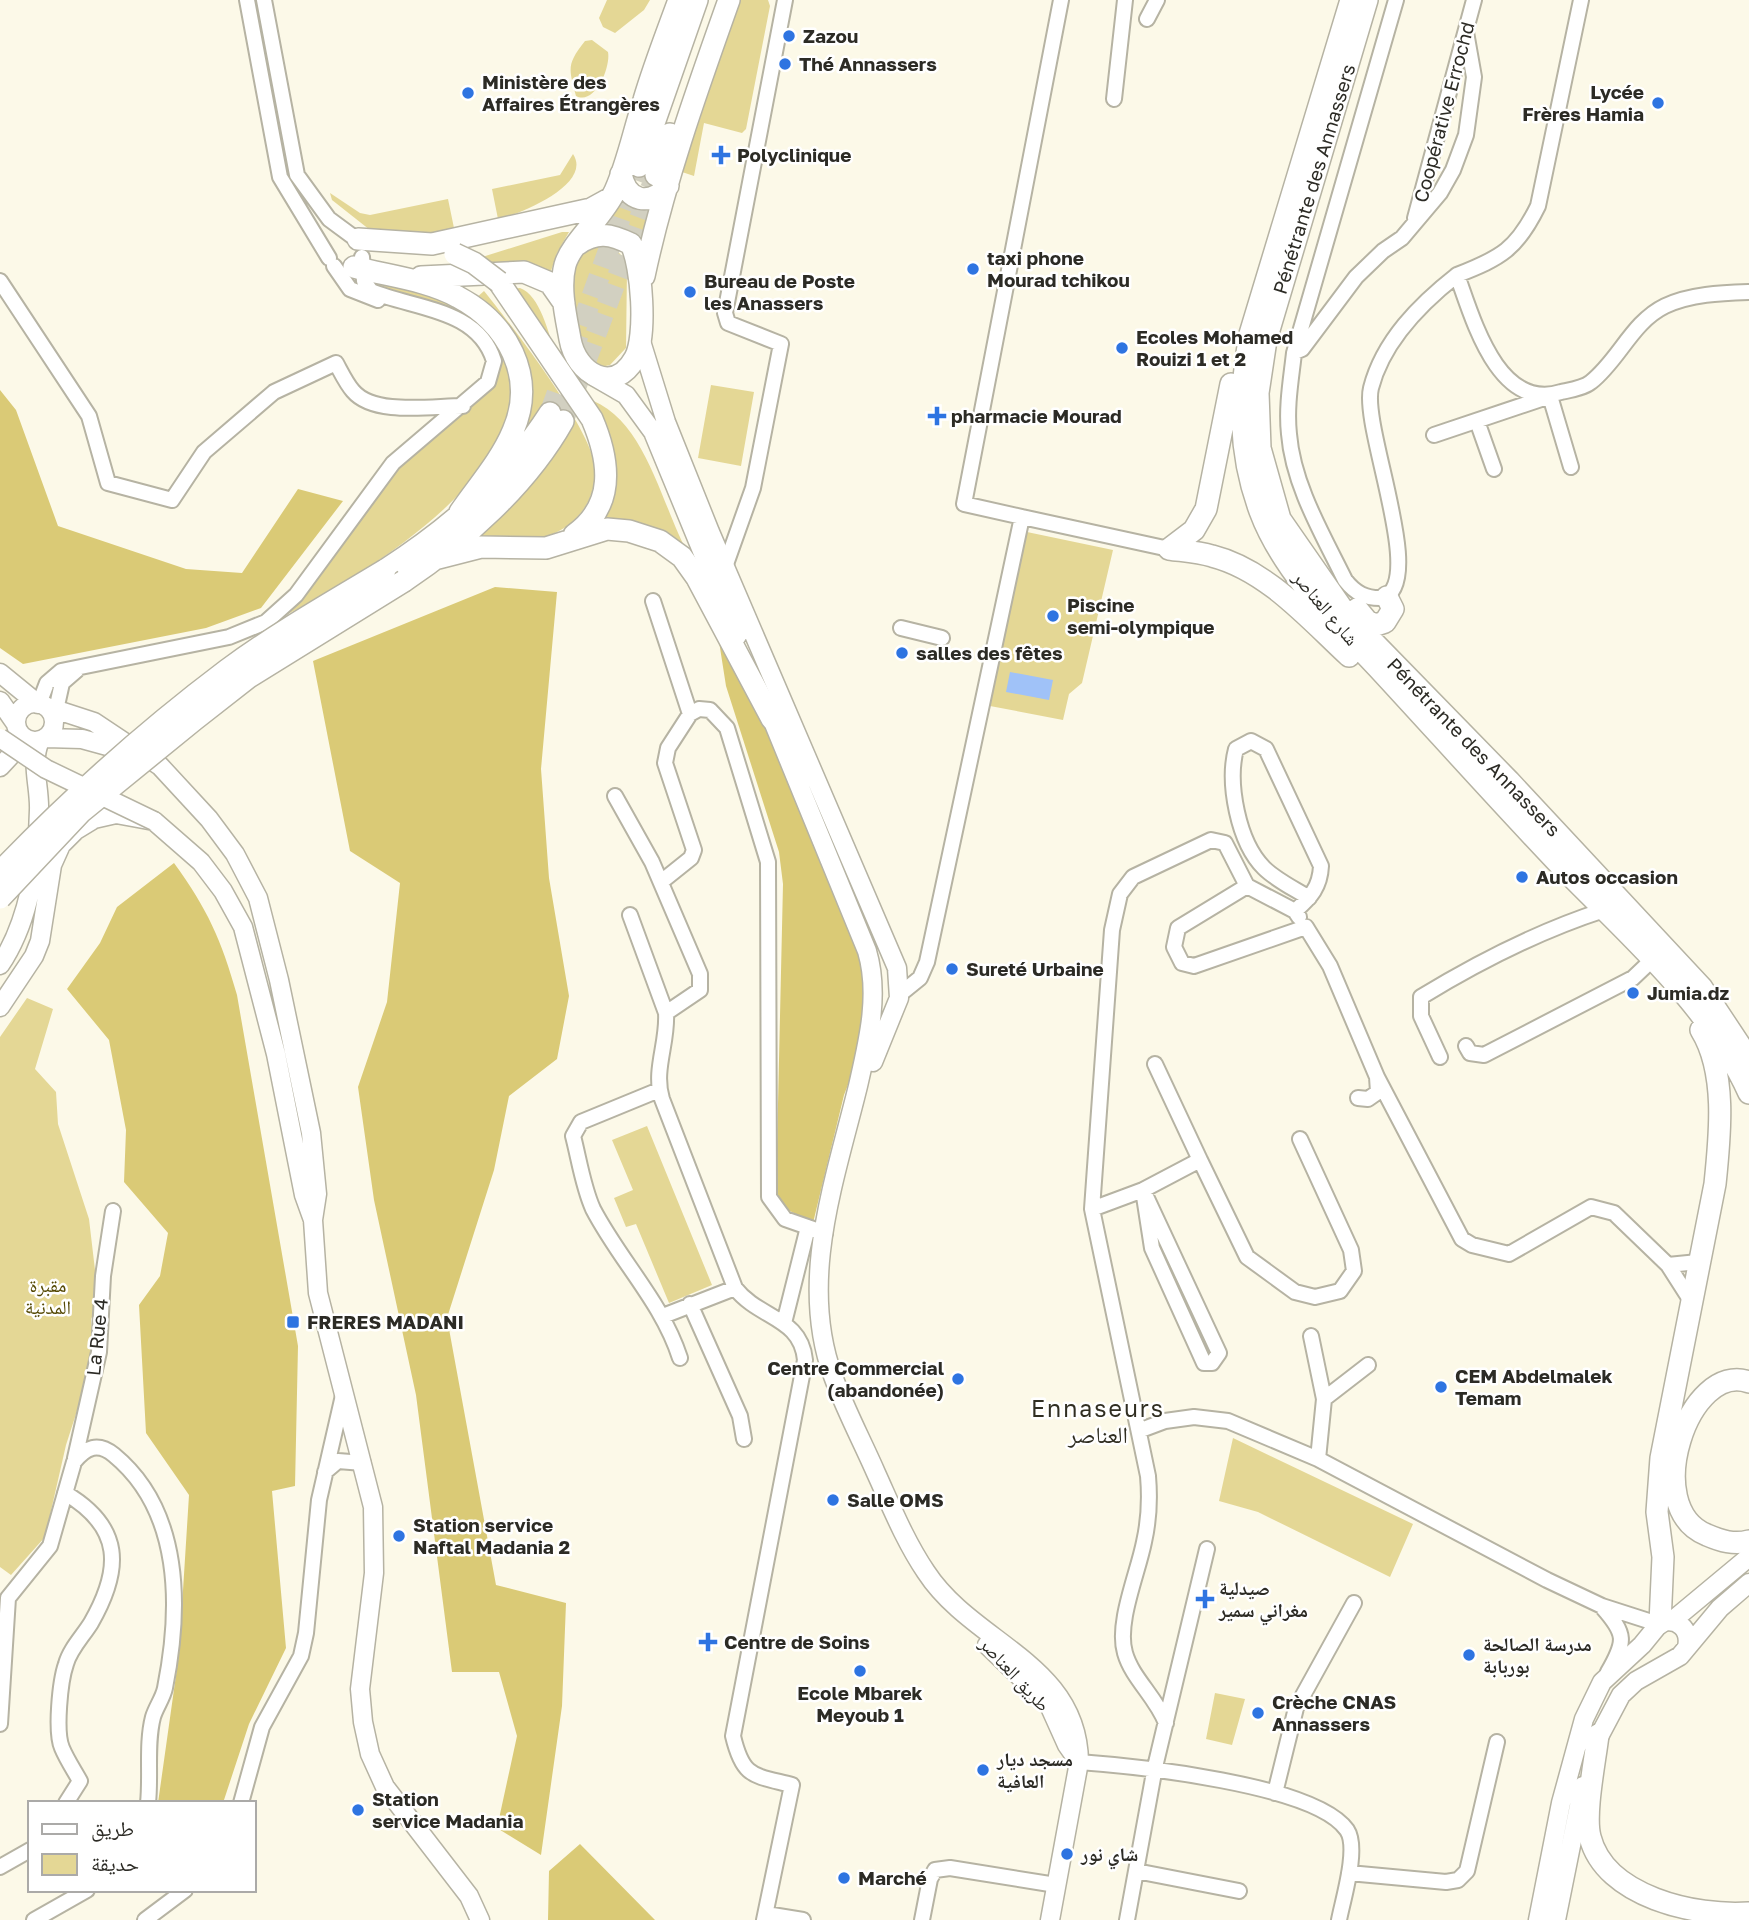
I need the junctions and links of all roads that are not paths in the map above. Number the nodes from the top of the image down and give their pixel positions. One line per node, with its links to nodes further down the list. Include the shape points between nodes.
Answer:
1 (247, 0): 25 (street, via 279,177)
2 (264, 0): 25 (street, via 298,175)
3 (679, 0): 19 (highway)
4 (696, 0): 19 (highway)
5 (715, 0): 19 (highway)
6 (729, 0): 19 (highway)
7 (785, 0): 48 (street, via 725,313 727,323 781,344 753,488)
8 (1061, 0): 43 (street, via 964,504)
9 (1125, 0): 18 (street)
10 (1157, 0): 16 (street)
11 (1351, 0): 20 (highway, شارع العناصر)
12 (1367, 0): 44 (highway, Pénétrante des Annassers, via 1266,340 1258,393 1260,448)
13 (1396, 0): 34 (street)
14 (1474, 0): 17 (street, Coopérative Errochd)
15 (1581, 0): 26 (street, via 1538,206 1526,231 1506,254)
16 (1147, 19)
17 (1466, 32): 23 (street, Coopérative Errochd); 23 (street, via 1474,77 1466,135 1454,170)
18 (1114, 99)
19 (646, 175): 21 (highway); 29 (highway, via 652,237)
20 (1294, 182): 46 (highway, via 1233,362 1206,509 1194,530); 62 (highway, شارع العناصر, via 1247,356 1240,415 1245,463 1261,513 1286,560 1332,619)
21 (611, 198): 22 (highway); 24 (highway)
22 (564, 216): 24 (highway, via 574,216); 25 (highway, via 432,244)
23 (1413, 223): 34 (street, via 1356,277 1302,349)
24 (600, 230): 29 (highway, via 631,244); 31 (highway, via 578,244 565,266)
25 (353, 254): 27 (highway); 32 (street, via 365,284 374,292 451,315); 32 (street, via 355,292); 45 (highway, bridge, via 455,254 499,282 592,419 606,457 605,492 597,512)
26 (1457, 275): 36 (street, via 1482,341 1507,380 1525,393); 50 (street, via 1419,304 1386,352 1370,389 1371,420 1398,541 1397,579)
27 (394, 277): 31 (highway, via 524,272 550,283); 42 (highway, via 441,289 476,309 505,335 521,374 513,431)
28 (0, 281): 37 (street, via 89,416 108,483 172,500 204,452 274,392 336,363 354,392 385,409)
29 (641, 288): 33 (highway)
30 (1749, 292): 36 (street, via 1707,294 1666,306 1645,320 1590,383)
31 (565, 304): 35 (highway, via 574,357)
32 (472, 330): 37 (street, via 488,346 494,370)
33 (639, 337): 35 (highway, via 636,356 619,374 600,377); 48 (main road, via 666,422)
34 (1294, 353): 50 (street, via 1289,435 1296,473 1345,580 1362,596)
35 (588, 373): 58 (main road, via 626,395 653,432)
36 (1550, 396): 38 (street); 40 (street)
37 (463, 407): 56 (street, via 393,463 296,595 266,622 229,637 91,663 53,676 47,683)
38 (1477, 421): 39 (street); 41 (street)
39 (1434, 435)
40 (1571, 467)
41 (1494, 469)
42 (460, 512): 47 (highway, via 557,417 528,472); 49 (highway)
43 (1022, 517): 46 (street); 81 (street, via 927,962 920,978)
44 (1280, 519): 50 (highway, via 1296,530 1367,621 1376,625 1390,618); 85 (highway, Pénétrante des Annassers, via 1346,614 1702,988)
45 (563, 542): 47 (highway, via 531,550 481,547); 58 (highway, via 607,529 629,531 660,541 682,557)
46 (1169, 549): 62 (highway, via 1213,556 1281,594)
47 (438, 558): 49 (highway)
48 (725, 568): 81 (main road, via 897,968)
49 (394, 575): 67 (highway, bridge, via 286,629 228,670 66,805); 70 (highway, bridge, via 249,677 81,812)
50 (1387, 597)
51 (653, 601): 57 (street)
52 (901, 628): 53 (street)
53 (942, 638)
54 (0, 673): 56 (main road)
55 (0, 701): 59 (main road)
56 (47, 708): 59 (main road, via 22,708); 61 (main road, via 53,729); 63 (main road, via 94,722)
57 (690, 714): 68 (street, via 668,748 665,763 694,849 691,858); 99 (street, via 710,710 727,728 768,862 769,1197 785,1219)
58 (772, 719): 80 (main road, via 867,951)
59 (16, 724): 61 (main road)
60 (0, 738): 66 (main road, bridge, via 47,769)
61 (38, 739): 63 (main road, via 82,739); 64 (main road); 77 (main road, via 40,807 35,866 22,916)
62 (1456, 751): 72 (highway, شارع العناصر)
63 (144, 755): 78 (main road, via 183,787 242,865 258,898)
64 (0, 767)
65 (615, 796): 68 (street)
66 (154, 821): 82 (main road, bridge, via 116,814 94,819 61,845 52,865 40,941); 92 (main road, via 201,862 239,918 259,982)
67 (0, 872)
68 (661, 882): 83 (street, via 700,974 700,990)
69 (1247, 886): 73 (street); 75 (street, via 1178,928 1174,947 1182,963 1194,966); 96 (street, via 1225,842 1211,840 1133,877 1121,894 1112,930)
70 (0, 898)
71 (1310, 898): 71 (street, via 1320,881 1317,855 1266,749 1251,741 1236,750 1231,768 1234,798 1249,848 1264,869); 73 (street)
72 (1604, 910): 76 (highway, شارع العناصر); 86 (street, via 1473,965 1421,997 1421,1016)
73 (1295, 911): 75 (street)
74 (630, 915): 83 (street)
75 (1306, 926): 88 (street, via 1330,966)
76 (1653, 959): 79 (highway, شارع العناصر); 84 (street, via 1633,978 1484,1055 1470,1053)
77 (0, 965)
78 (279, 980): 92 (main road); 98 (main road, via 311,1133 317,1194)
79 (1672, 983): 90 (highway, شارع العناصر, via 1719,1038); 100 (highway, via 1708,1042 1718,1092 1715,1184)
80 (872, 994): 81 (main road, via 884,1008); 81 (main road, via 879,981 887,979 895,984); 99 (main road, via 867,1049 824,1226)
81 (898, 996): 99 (main road, via 876,1052 830,1228)
82 (0, 1007)
83 (666, 1013): 89 (street)
84 (1466, 1046)
85 (1747, 1053)
86 (1440, 1057)
87 (1155, 1064): 94 (street)
88 (1377, 1077): 91 (street, via 1378,1092 1368,1099); 101 (street, via 1462,1239 1509,1254 1591,1206 1614,1213)
89 (659, 1090): 102 (street); 105 (street, via 581,1122 573,1136 592,1205)
90 (1749, 1093)
91 (1358, 1098)
92 (291, 1124): 98 (main road)
93 (1300, 1139): 94 (street, via 1351,1250 1353,1271 1340,1291 1315,1297 1295,1292 1247,1257)
94 (1200, 1160): 95 (street)
95 (1143, 1189): 95 (street, via 1219,1353 1212,1363 1204,1363 1152,1248); 96 (street)
96 (1093, 1209): 113 (street)
97 (113, 1211): 116 (street, La Rue 4, via 103,1276 99,1352)
98 (313, 1220): 111 (main road, via 318,1293)
99 (817, 1230): 106 (street); 135 (main road, via 818,1317 833,1376 908,1543 939,1590 965,1618 1039,1671 1066,1703 1079,1737)
100 (1698, 1262): 101 (street); 103 (highway)
101 (1668, 1265): 103 (street)
102 (735, 1288): 104 (street); 106 (street, via 747,1303)
103 (1691, 1301): 127 (highway, via 1658,1485 1664,1580 1658,1607)
104 (690, 1304): 105 (street); 114 (street, via 740,1416)
105 (663, 1316): 108 (street)
106 (784, 1323): 150 (street, via 797,1334 805,1360 733,1736 739,1763 754,1775 792,1785)
107 (1311, 1336): 112 (street)
108 (680, 1358)
109 (1368, 1365): 112 (street)
110 (1749, 1382): 120 (highway, via 1733,1381 1712,1389 1694,1406 1673,1477 1677,1506 1694,1530 1723,1542)
111 (344, 1391): 117 (main road); 118 (street)
112 (1324, 1399): 115 (street)
113 (1141, 1430): 115 (street, via 1194,1417 1228,1421); 131 (street, via 1149,1515 1122,1631 1124,1653)
114 (744, 1439)
115 (1318, 1459): 126 (street)
116 (74, 1462): 119 (street, La Rue 4); 139 (street, via 83,1451 96,1446 125,1464 152,1501 173,1566 165,1690 153,1716)
117 (363, 1463): 118 (street, via 338,1461); 153 (main road, via 375,1541 360,1689 370,1754 385,1787 462,1886)
118 (325, 1472): 140 (street, via 301,1656 262,1727)
119 (65, 1493): 124 (street, La Rue 4, via 50,1546); 138 (street, via 96,1516 111,1538 113,1560 107,1594 66,1662 59,1735 80,1781)
120 (1749, 1541)
121 (1207, 1549): 131 (street)
122 (1749, 1557): 127 (main road)
123 (1748, 1584): 128 (main road)
124 (4, 1595): 132 (street)
125 (1354, 1603): 137 (street, via 1296,1708)
126 (1602, 1606): 127 (street); 130 (street, via 1621,1629 1622,1639)
127 (1660, 1626): 128 (main road, via 1686,1631); 129 (main road, via 1654,1653); 130 (main road)
128 (1687, 1647): 129 (main road)
129 (1670, 1660): 133 (main road, via 1621,1695)
130 (1602, 1682): 159 (main road, via 1572,1758)
131 (1166, 1723): 136 (street)
132 (0, 1724)
133 (1598, 1735): 149 (highway, via 1590,1838 1615,1878 1642,1895 1695,1909); 160 (main road, via 1586,1771)
134 (1497, 1742): 144 (street, via 1467,1871 1458,1880)
135 (1079, 1762): 136 (street); 145 (main road)
136 (1155, 1767): 137 (street); 143 (street)
137 (1275, 1793): 144 (street, via 1312,1805 1348,1831)
138 (67, 1801)
139 (148, 1801)
140 (242, 1801)
141 (28, 1851): 142 (street)
142 (0, 1867)
143 (1136, 1871): 146 (street); 157 (street)
144 (1349, 1873): 158 (street)
145 (1056, 1885): 155 (street, via 950,1868 935,1870); 156 (main road)
146 (1239, 1891)
147 (83, 1892): 151 (street)
148 (182, 1892): 152 (street)
149 (1749, 1913)
150 (765, 1917): 154 (street)
151 (34, 1920)
152 (145, 1920)
153 (480, 1920)
154 (803, 1920)
155 (922, 1920)
156 (1050, 1920)
157 (1127, 1920)
158 (1339, 1920)
159 (1538, 1920)
160 (1556, 1920)

